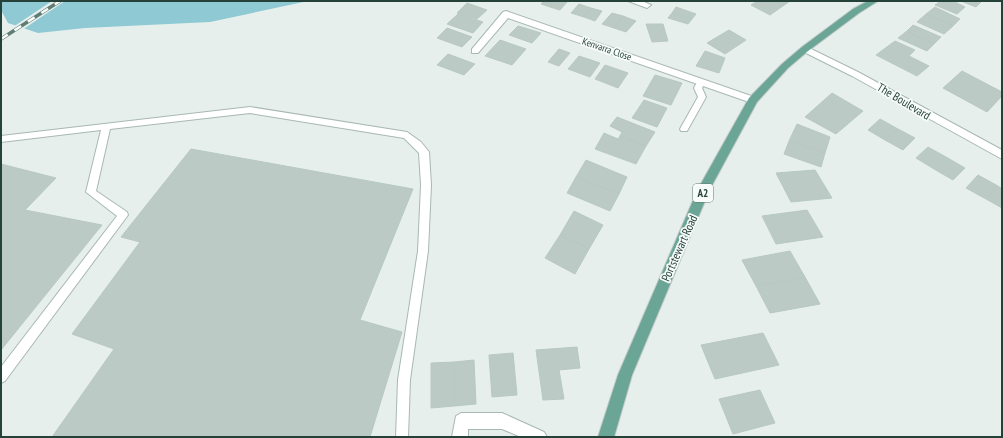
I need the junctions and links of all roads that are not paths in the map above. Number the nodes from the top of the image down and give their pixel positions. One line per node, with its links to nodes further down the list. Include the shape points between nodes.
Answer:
1 (632, 1): 3 (street)
2 (874, 1): 4 (main road, Portstewart Road / A2, via 856,11)
3 (647, 5)
4 (805, 49): 7 (main road, Portstewart Road / A2); 11 (street, The Boulevard, via 862,76 946,126)
5 (475, 51): 6 (street, Kenvarra Close, via 506,14)
6 (701, 82): 7 (street, Kenvarra Close); 9 (lane, via 698,88 702,97)
7 (753, 100): 16 (main road, Portstewart Road / A2, via 704,189 625,375)
8 (106, 126): 10 (lane); 12 (lane, via 91,192 123,215); 13 (lane, via 250,110 407,135 418,144 426,160 426,200 422,251 404,380)
9 (684, 129)
10 (1, 139)
11 (1002, 155)
12 (1, 377)
13 (402, 437)
14 (460, 437): 15 (street, via 461,421 502,421)
15 (539, 437)
16 (606, 437)

